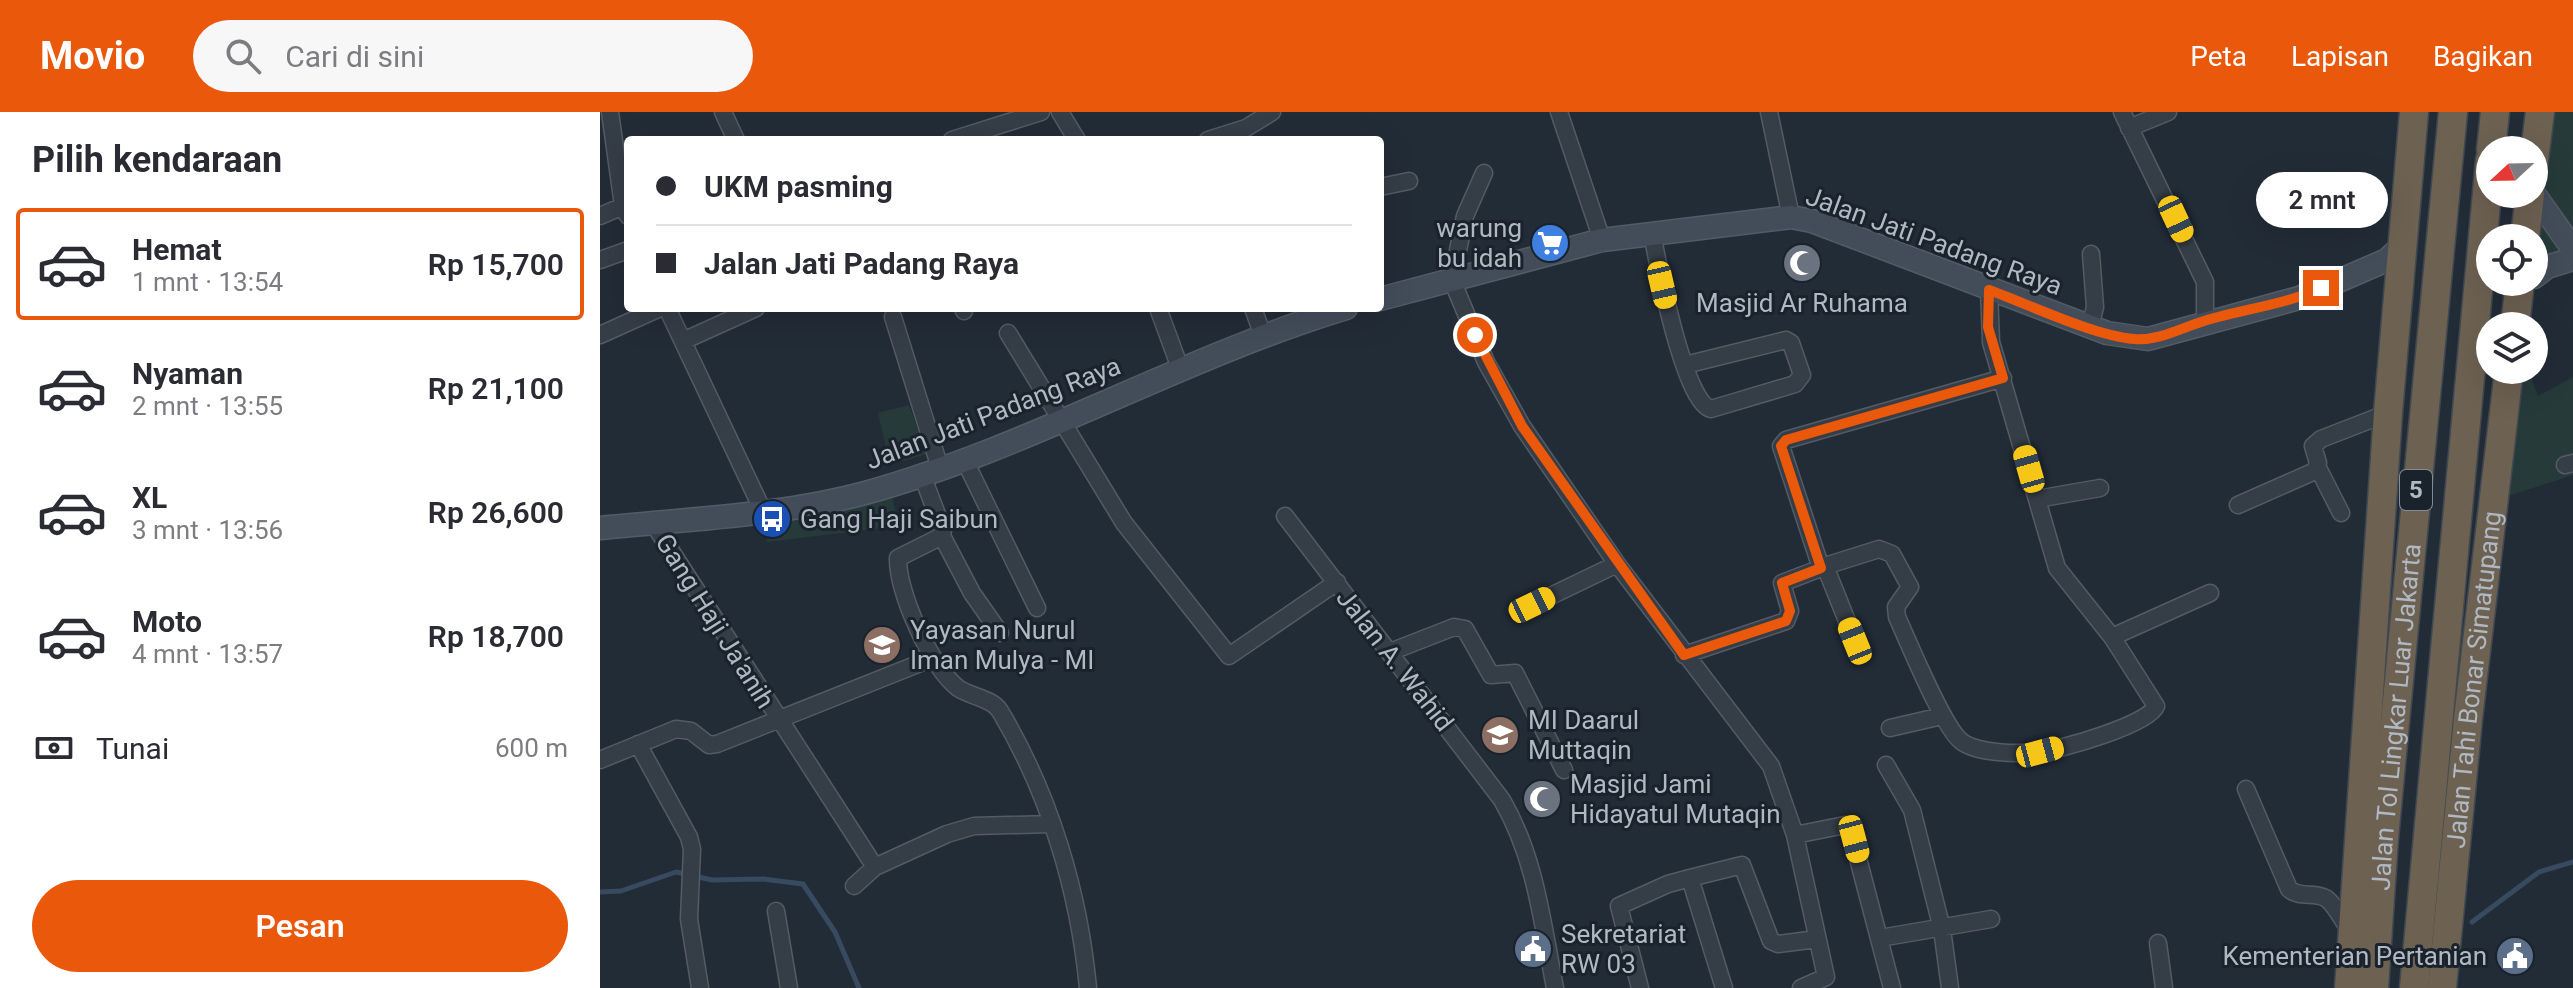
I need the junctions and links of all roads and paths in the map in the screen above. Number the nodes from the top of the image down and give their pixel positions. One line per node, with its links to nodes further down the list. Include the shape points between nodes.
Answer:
1 (610, 112): 24 (street)
2 (723, 112): 16 (street)
3 (1041, 112): 17 (street)
4 (1060, 112): 18 (street)
5 (1272, 112): 15 (street)
6 (1559, 112): 31 (street)
7 (1769, 112): 29 (street)
8 (2122, 112): 14 (street)
9 (2168, 112): 14 (street)
10 (2414, 112): 32 (highway)
11 (2453, 112): 107 (highway, Jalan Tol Lingkar Luar Jakarta / 5)
12 (2495, 112): 19 (highway)
13 (2540, 112): 20 (highway)
14 (2129, 128): 51 (street, via 2205,282)
15 (1242, 135)
16 (734, 136)
17 (965, 136)
18 (1075, 136)
19 (2492, 136)
20 (2537, 136)
21 (1484, 173): 40 (street, via 1465,216)
22 (1409, 181): 23 (street)
23 (1384, 186)
24 (624, 204)
25 (2486, 208): 108 (highway, Jalan Tol Lingkar Luar Jakarta / 5)
26 (2542, 208): 33 (street)
27 (624, 211): 28 (street)
28 (600, 216)
29 (1791, 217): 30 (street, Jalan Jati Padang Raya); 42 (street, Jalan Jati Padang Raya)
30 (1652, 232): 31 (street, Jalan Jati Padang Raya); 57 (street)
31 (1602, 240): 40 (street, Jalan Jati Padang Raya)
32 (2401, 247): 38 (street, Jalan Jati Padang Raya, via 2387,260); 41 (highway)
33 (2573, 249)
34 (624, 251): 37 (street)
35 (2091, 254): 52 (street, via 2095,307)
36 (2573, 259): 39 (street)
37 (600, 260)
38 (2367, 267): 41 (street, via 2386,270); 51 (street, Jalan Jati Padang Raya, via 2299,298)
39 (2548, 267)
40 (1452, 280): 43 (street, Jalan Jati Padang Raya); 75 (street, via 1486,362 1522,426)
41 (2399, 280): 61 (highway)
42 (1989, 290): 52 (street, Jalan Jati Padang Raya); 59 (street, via 1988,327)
43 (1384, 298)
44 (651, 312): 54 (street)
45 (669, 312): 56 (street)
46 (747, 312): 56 (street)
47 (1159, 312): 58 (street)
48 (1254, 312): 55 (street)
49 (1334, 312): 55 (street, Jalan Jati Padang Raya)
50 (893, 317): 65 (street)
51 (2205, 321): 52 (street, Jalan Jati Padang Raya, via 2148,339)
52 (2090, 327)
53 (1008, 333): 62 (street)
54 (600, 335)
55 (1263, 336): 58 (street, Jalan Jati Padang Raya)
56 (683, 341): 69 (street)
57 (1685, 365): 57 (street, via 1699,402 1711,409 1795,384 1802,375 1786,340)
58 (1180, 368): 62 (street, Jalan Jati Padang Raya)
59 (2003, 378): 67 (street); 76 (street, via 1783,443)
60 (2507, 384): 122 (highway, Jalan Tahi Bonar Simatupang)
61 (2388, 413): 64 (street, via 2316,442); 103 (highway)
62 (1060, 422): 63 (street, Jalan Jati Padang Raya); 77 (street, Jalan A. Wahid, via 1124,523 1229,656)
63 (964, 459): 65 (street, Jalan Jati Padang Raya); 80 (street)
64 (2318, 468): 68 (street); 70 (street)
65 (931, 472): 69 (street, Jalan Jati Padang Raya, via 844,498); 74 (street)
66 (2100, 488): 67 (street)
67 (2037, 499): 82 (street, via 2057,568)
68 (2238, 505)
69 (763, 511): 72 (street, Jalan Jati Padang Raya)
70 (2341, 513)
71 (1285, 516): 77 (street)
72 (653, 523): 73 (street, Jalan Jati Padang Raya); 88 (street, Gang Haji Ja'anih)
73 (600, 528)
74 (942, 536): 81 (street); 86 (street, via 902,553 897,563)
75 (1617, 564): 79 (street); 85 (street)
76 (1823, 567): 83 (street); 85 (street, via 1782,583 1790,611 1786,621); 87 (street, via 1879,549 1892,554 1910,587 1896,607 1897,617)
77 (1337, 582): 84 (street, Jalan A. Wahid)
78 (2210, 593): 82 (street)
79 (1532, 605)
80 (1037, 608)
81 (1000, 633)
82 (2112, 637): 87 (street, via 2156,706 2145,719 2040,752 1972,748 1959,740)
83 (1855, 641)
84 (1390, 652): 93 (street, via 1454,627 1465,629 1491,675 1515,673); 112 (street, Jalan A. Wahid, via 1517,825 1537,886)
85 (1684, 655): 96 (street, via 1771,766)
86 (933, 658): 88 (street); 95 (street, via 961,690 995,705)
87 (1942, 716): 89 (street)
88 (777, 719): 90 (street, via 717,744 703,742 684,728); 97 (street, Gang Haji Ja'anih)
89 (1890, 728)
90 (638, 744): 91 (street); 109 (street, via 689,837 689,919)
91 (601, 758)
92 (1886, 765): 102 (street, via 1912,810)
93 (1564, 770)
94 (2246, 789): 103 (street, via 2289,889 2328,900)
95 (1051, 824): 97 (street, via 974,826); 111 (street, via 1080,920)
96 (1795, 835): 104 (street, via 1850,828); 105 (street)
97 (875, 867): 99 (street)
98 (1690, 878): 105 (street, via 1742,865 1771,941); 113 (street, via 1619,906); 114 (street)
99 (854, 886)
100 (776, 911): 110 (street)
101 (1991, 919): 102 (street)
102 (1942, 929): 104 (street); 117 (street)
103 (2352, 933): 119 (highway)
104 (1880, 938): 116 (street)
105 (1817, 939): 115 (street, via 1826,977)
106 (2158, 943): 118 (street)
107 (2376, 951): 108 (highway); 120 (highway, Jalan Tol Lingkar Luar Jakarta / 5)
108 (2416, 956): 121 (highway, Jalan Tol Lingkar Luar Jakarta / 5)
109 (700, 988)
110 (789, 988)
111 (1088, 988)
112 (1555, 988)
113 (1640, 988)
114 (1724, 988)
115 (1801, 988)
116 (1892, 988)
117 (1950, 988)
118 (2164, 988)
119 (2349, 988)
120 (2374, 988)
121 (2414, 988)
122 (2442, 988)

